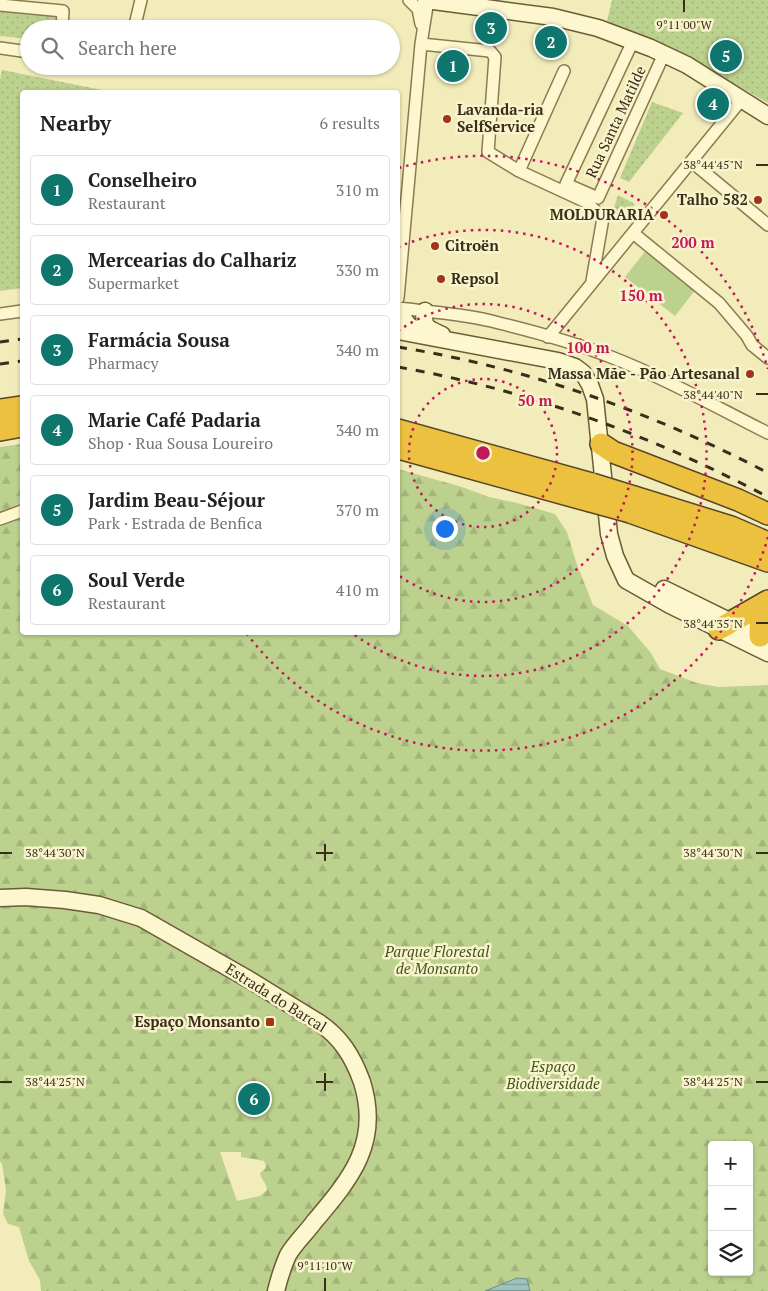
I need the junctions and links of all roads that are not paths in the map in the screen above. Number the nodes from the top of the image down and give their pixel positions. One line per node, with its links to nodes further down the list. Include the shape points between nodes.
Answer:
1 (141, 0): 7 (street)
2 (409, 0): 8 (street, via 418,9)
3 (427, 0): 4 (street); 8 (street)
4 (495, 4): 9 (street, via 598,28)
5 (0, 5): 6 (street, via 63,11)
6 (62, 20)
7 (136, 20)
8 (422, 38): 17 (street, via 490,51 495,57 488,152); 20 (street)
9 (632, 41): 12 (street); 12 (street, Rua Santa Matilde, via 566,184 598,198)
10 (0, 48): 11 (street)
11 (20, 51)
12 (664, 54): 14 (street)
13 (564, 71): 17 (street)
14 (742, 99): 15 (street); 16 (street)
15 (768, 116)
16 (692, 162): 18 (street); 19 (street)
17 (519, 171): 21 (street, via 586,202 603,218)
18 (768, 225)
19 (633, 232): 21 (street); 31 (street, via 719,303 752,345)
20 (400, 276)
21 (592, 281): 29 (street)
22 (400, 309): 23 (street)
23 (425, 311): 29 (street, via 498,322); 30 (street, via 426,326)
24 (20, 312): 26 (street)
25 (400, 312): 28 (street, via 408,325)
26 (0, 314)
27 (400, 331): 28 (street)
28 (428, 336): 30 (street)
29 (548, 337): 37 (street, via 612,358)
30 (455, 341): 38 (street, via 575,367 587,378 593,392)
31 (768, 358)
32 (20, 407): 33 (highway)
33 (0, 410)
34 (20, 426): 35 (highway)
35 (0, 430)
36 (400, 431): 40 (highway)
37 (768, 433)
38 (601, 444): 43 (highway, via 613,452); 48 (street, via 609,534 626,580 670,605)
39 (400, 448): 40 (highway)
40 (591, 492): 41 (highway, bridge)
41 (632, 504): 45 (highway, via 731,527); 46 (highway)
42 (20, 512): 44 (street)
43 (768, 514)
44 (0, 519)
45 (768, 543)
46 (768, 561)
47 (764, 603): 48 (highway); 49 (highway)
48 (725, 626): 49 (street)
49 (765, 643)
50 (0, 898): 51 (street, Estrada do Barcal, via 65,900 99,905 141,918 318,1022 348,1050 366,1099 365,1144 350,1177 289,1254)
51 (276, 1291)

